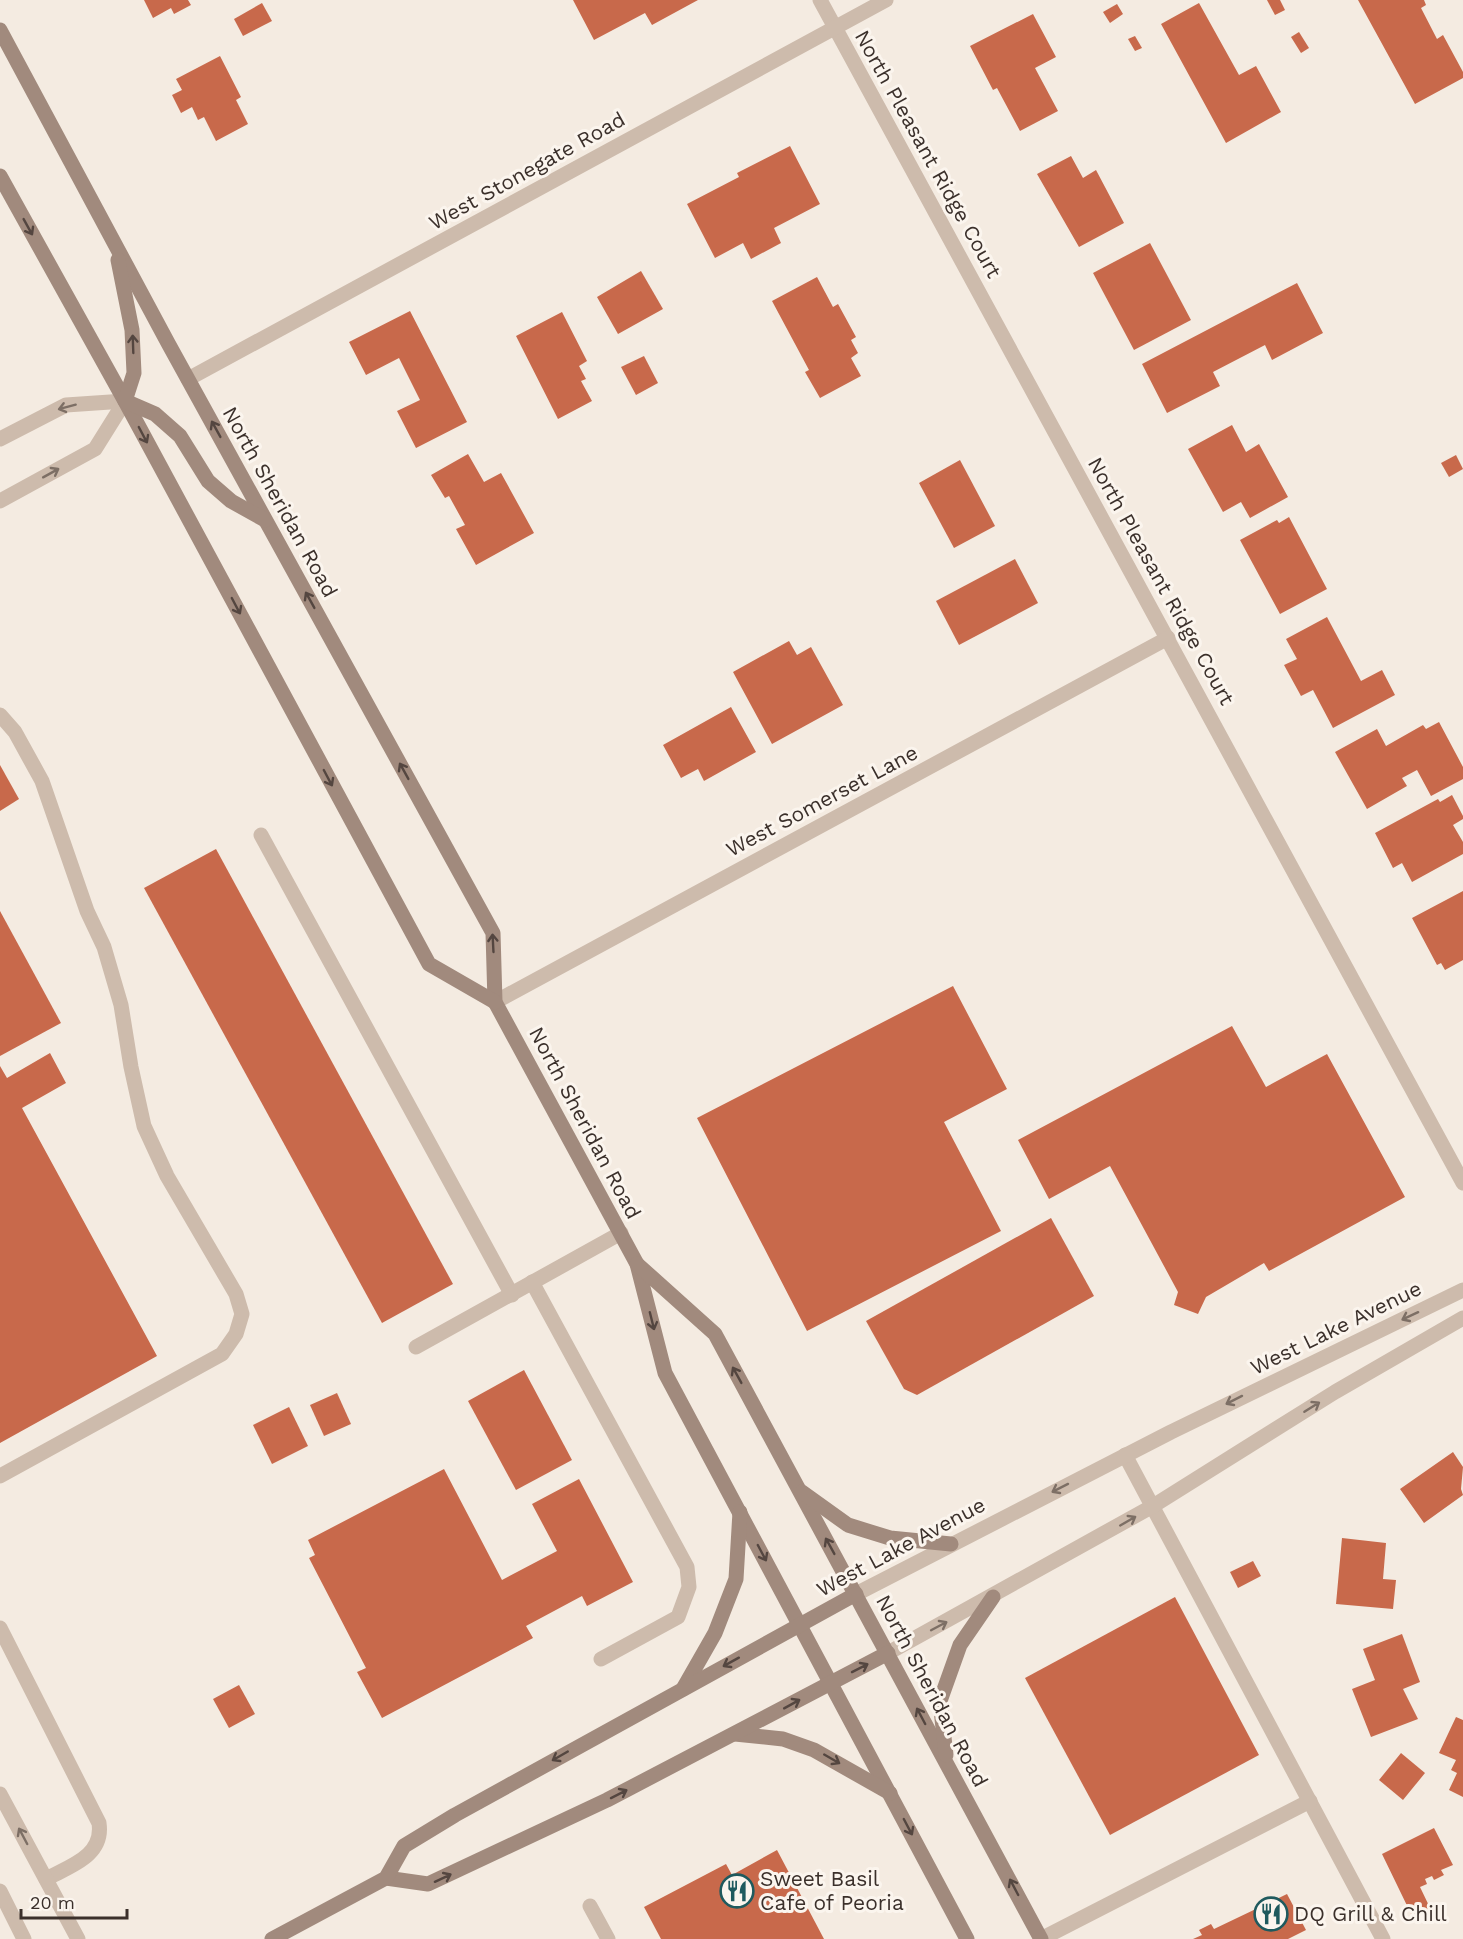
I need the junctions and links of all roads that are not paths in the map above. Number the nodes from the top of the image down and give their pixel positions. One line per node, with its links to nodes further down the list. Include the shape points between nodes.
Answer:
1 (820, 0): 3 (street, North Pleasant Ridge Court)
2 (886, 0): 3 (street, West Stonegate Road)
3 (835, 27): 7 (street, West Stonegate Road); 12 (street, North Pleasant Ridge Court)
4 (0, 30): 6 (main road, North Sheridan Road)
5 (0, 176): 8 (main road, one-way to 8)
6 (115, 245): 7 (main road, North Sheridan Road); 8 (main road, one-way to 6, via 134,373 132,330)
7 (188, 379): 11 (main road, North Sheridan Road, one-way to 7)
8 (125, 401): 9 (street, one-way to 9, via 66,405); 10 (street, one-way to 8, via 95,449); 11 (main road, via 154,414 180,436 208,481 231,501); 15 (main road, one-way to 15, via 429,964)
9 (0, 439)
10 (0, 501)
11 (266, 520): 15 (main road, North Sheridan Road, one-way to 11, via 493,933)
12 (1168, 638): 15 (street, West Somerset Lane); 16 (street, North Pleasant Ridge Court)
13 (0, 715): 25 (street, via 15,732 42,781 87,911 104,947 121,1005 144,1126 167,1176 224,1270 242,1314 236,1334 222,1354)
14 (261, 835): 21 (street)
15 (495, 1002): 17 (main road, North Sheridan Road)
16 (1463, 1183)
17 (621, 1233): 18 (main road, North Sheridan Road); 19 (street)
18 (637, 1264): 26 (main road, North Sheridan Road, one-way to 18, via 715,1334); 28 (main road, North Sheridan Road, one-way to 28, via 665,1373)
19 (532, 1282): 21 (street); 35 (street, via 687,1567 689,1587 678,1617)
20 (1463, 1290): 24 (street, West Lake Avenue, one-way to 24)
21 (512, 1295): 23 (street)
22 (1463, 1318): 27 (street, one-way to 22, via 1335,1392)
23 (416, 1347)
24 (1125, 1455): 27 (street); 29 (street, West Lake Avenue, one-way to 29)
25 (0, 1476)
26 (800, 1490): 29 (main road, via 848,1525 890,1538); 30 (main road, North Sheridan Road, one-way to 26)
27 (1153, 1506): 31 (street, one-way to 27); 42 (street)
28 (740, 1512): 32 (main road, North Sheridan Road, one-way to 32); 37 (main road, via 736,1579 715,1633)
29 (951, 1544): 30 (street, West Lake Avenue)
30 (856, 1594): 32 (main road, West Lake Avenue); 34 (main road, North Sheridan Road)
31 (993, 1597): 34 (street, one-way to 31); 39 (main road, via 960,1645 940,1701)
32 (800, 1623): 36 (main road, North Sheridan Road); 37 (main road, West Lake Avenue, one-way to 37)
33 (0, 1628): 44 (street, via 99,1823 96,1847 86,1858)
34 (888, 1653): 36 (main road, one-way to 34); 39 (main road, North Sheridan Road, one-way to 34)
35 (601, 1659)
36 (832, 1682): 38 (main road, one-way to 36); 40 (main road, North Sheridan Road)
37 (683, 1689): 43 (main road, West Lake Avenue, one-way to 43, via 404,1846)
38 (735, 1734): 40 (main road, one-way to 40, via 783,1739 814,1750); 43 (main road, one-way to 38, via 428,1884 607,1800)
39 (947, 1764): 52 (main road, North Sheridan Road, one-way to 39)
40 (890, 1793): 51 (main road, North Sheridan Road, one-way to 51)
41 (0, 1794): 44 (street, one-way to 41)
42 (1310, 1801): 52 (street); 53 (street)
43 (386, 1878): 49 (main road)
44 (46, 1879): 48 (street)
45 (0, 1891): 47 (street)
46 (590, 1906): 50 (street)
47 (24, 1939)
48 (78, 1939)
49 (272, 1939)
50 (608, 1939)
51 (967, 1939)
52 (1041, 1939)
53 (1383, 1939)

